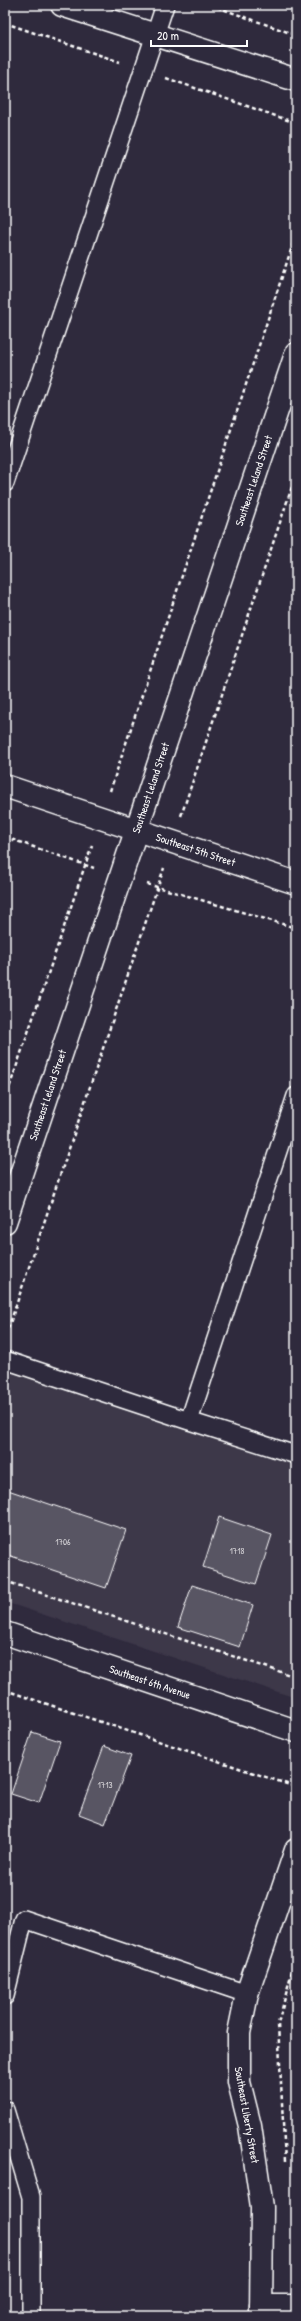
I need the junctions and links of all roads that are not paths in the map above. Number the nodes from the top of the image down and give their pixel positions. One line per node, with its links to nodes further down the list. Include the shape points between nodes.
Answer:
1 (62, 5): 3 (street)
2 (165, 5): 3 (lane)
3 (156, 34): 4 (street); 6 (lane)
4 (296, 80)
5 (296, 354): 8 (street, Southeast Leland Street)
6 (5, 483)
7 (5, 786): 8 (street, Southeast 5th Street)
8 (137, 830): 9 (street, Southeast 5th Street); 11 (street, Southeast Leland Street)
9 (296, 883)
10 (296, 1096): 13 (lane)
11 (5, 1222)
12 (5, 1360): 13 (lane)
13 (190, 1421): 14 (lane)
14 (296, 1455)
15 (5, 1633): 16 (street, Southeast 6th Avenue)
16 (296, 1731)
17 (296, 1850): 18 (street, Southeast Liberty Street)
18 (247, 1994): 19 (lane, via 24,1919); 22 (street, Southeast Liberty Street, via 237,2057 239,2082 250,2126 262,2207)
19 (5, 1996)
20 (5, 2110): 23 (lane, via 31,2197)
21 (296, 2306): 22 (street)
22 (261, 2311)
23 (31, 2316)

